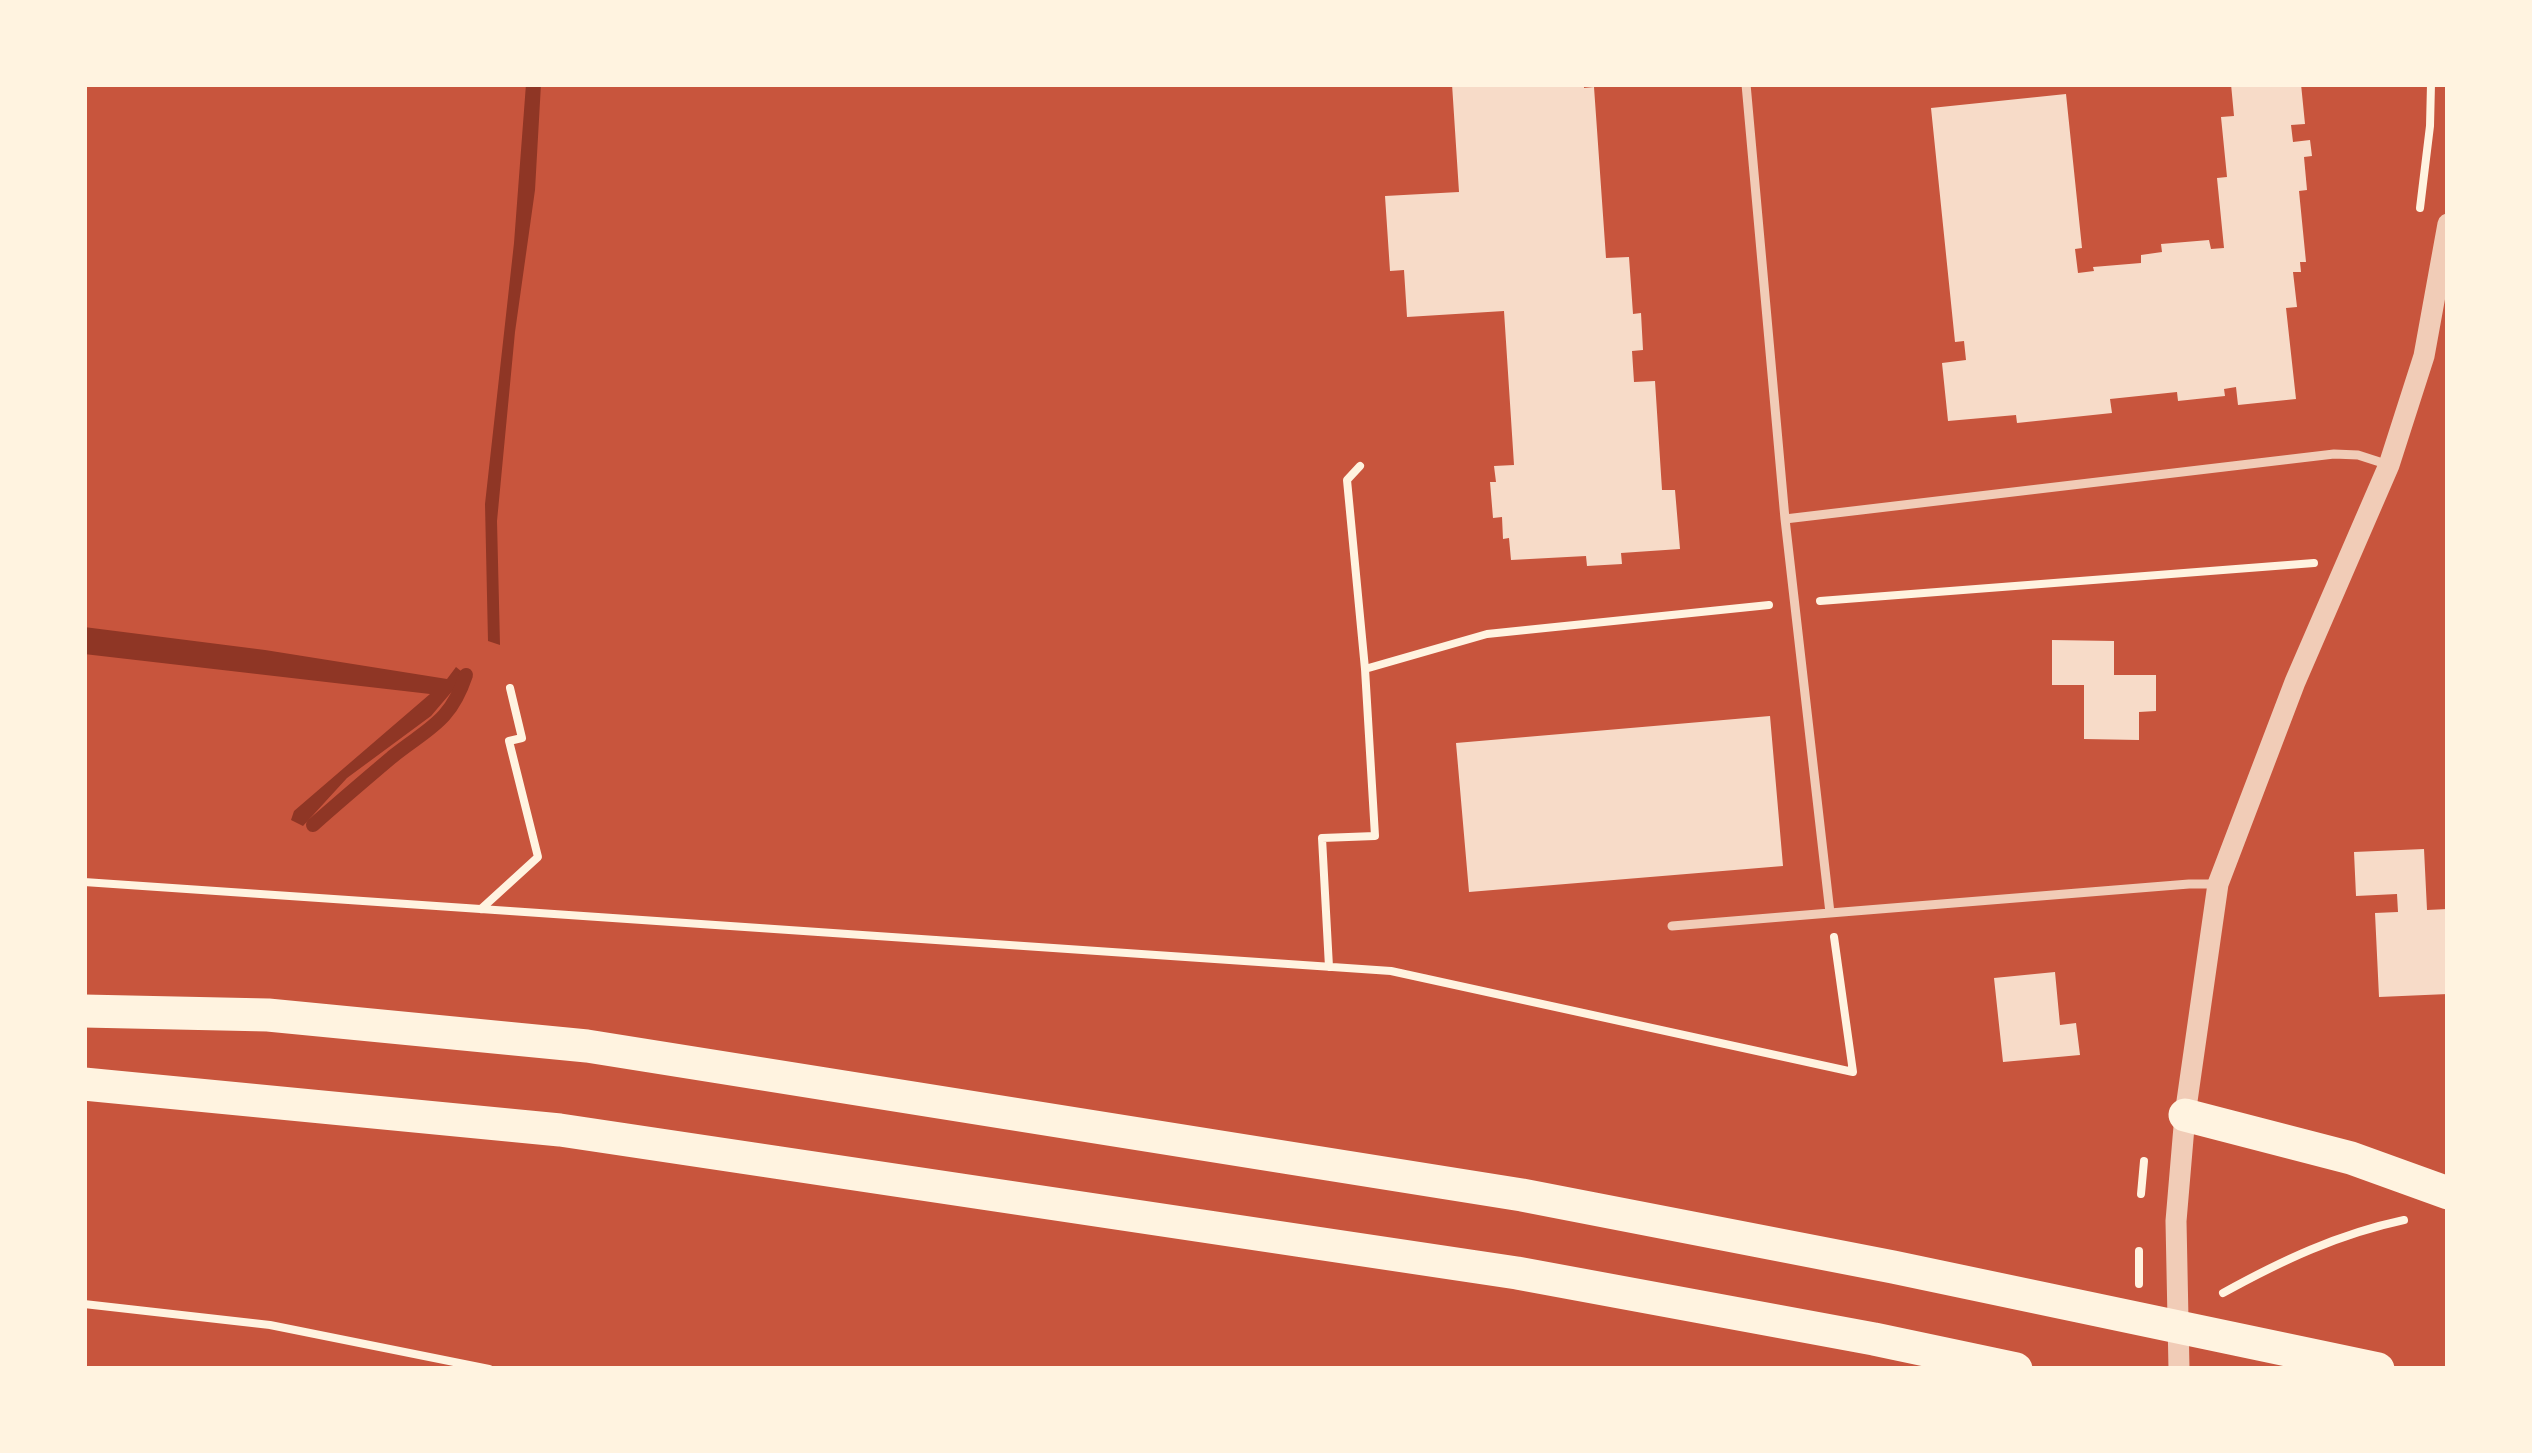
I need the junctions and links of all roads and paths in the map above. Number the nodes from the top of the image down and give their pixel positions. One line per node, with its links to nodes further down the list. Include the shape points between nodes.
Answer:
1 (1746, 84): 5 (lane)
2 (2448, 224): 4 (street, via 2424,356)
3 (1360, 466): 8 (path, via 1347,480)
4 (2389, 466): 5 (lane, via 2334,454); 11 (street)
5 (1785, 519): 7 (lane)
6 (2315, 562): 7 (path)
7 (1795, 603): 8 (path, via 1487,634); 13 (lane)
8 (1365, 669): 15 (path, via 1379,836 1322,838)
9 (511, 688): 12 (path, via 523,738 509,741 538,857)
10 (84, 882): 12 (path)
11 (2218, 884): 13 (lane); 18 (street)
12 (480, 910): 15 (path)
13 (1830, 913): 14 (lane); 15 (path, via 1852,1072 1391,971)
14 (1672, 926)
15 (1329, 967)
16 (84, 1012): 26 (highway, via 268,1015 587,1046 1522,1195)
17 (84, 1084): 24 (highway, via 584,1133 1517,1273)
18 (2185, 1115): 19 (highway); 25 (street, via 2176,1221)
19 (2448, 1193)
20 (2415, 1219): 21 (path, via 2336,1238)
21 (2223, 1293)
22 (84, 1304): 23 (path, via 270,1324)
23 (489, 1369)
24 (2016, 1369)
25 (2179, 1369)
26 (2378, 1369)

